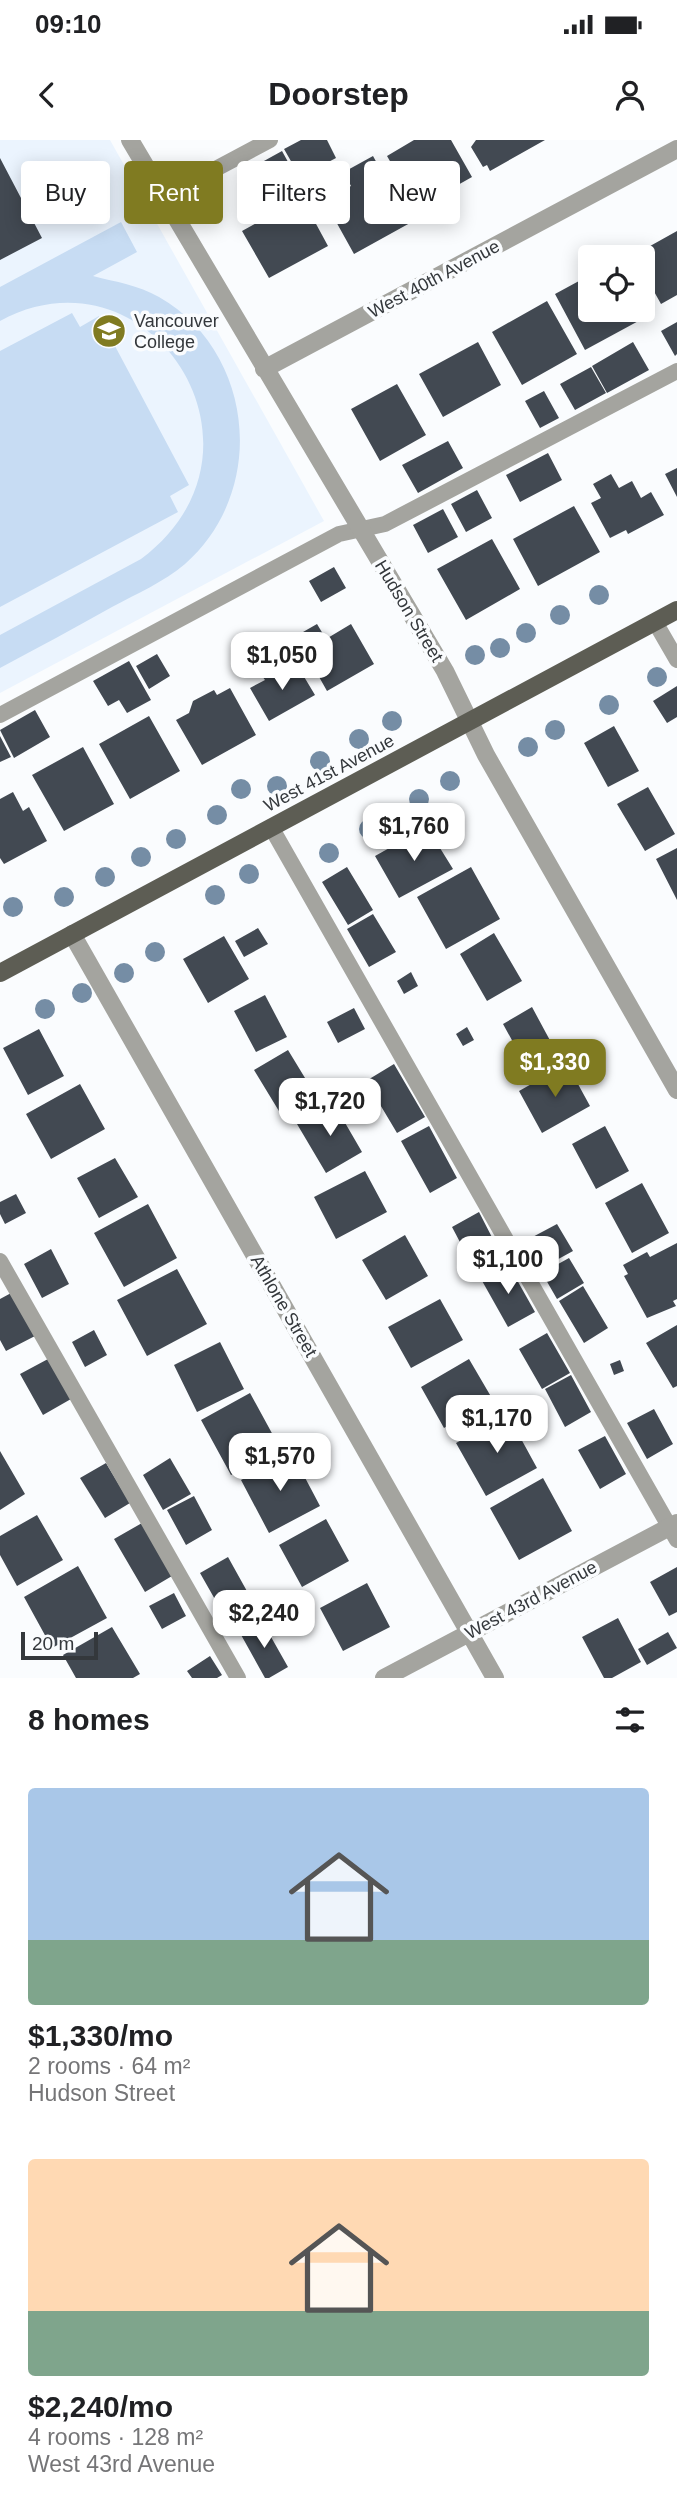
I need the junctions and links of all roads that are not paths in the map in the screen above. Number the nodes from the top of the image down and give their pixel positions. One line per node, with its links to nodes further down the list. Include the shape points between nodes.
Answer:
1 (130, 140): 4 (street, Hudson Street)
2 (270, 140): 5 (lane)
3 (677, 149): 7 (street, West 40th Avenue)
4 (142, 161)
5 (223, 165)
6 (179, 224): 7 (street, Hudson Street)
7 (264, 369): 9 (street, Hudson Street)
8 (677, 370): 9 (lane, via 385,524)
9 (361, 529): 13 (lane, via 339,534); 14 (street, Hudson Street)
10 (677, 610): 11 (main road, West 41st Avenue)
11 (656, 622): 12 (lane); 14 (main road, West 41st Avenue)
12 (677, 660)
13 (0, 715)
14 (470, 721): 15 (main road, West 41st Avenue); 18 (street, Hudson Street)
15 (271, 827): 16 (main road, West 41st Avenue); 20 (lane)
16 (72, 934): 17 (main road, West 41st Avenue); 21 (street, Athlone Street)
17 (0, 973)
18 (677, 1090)
19 (0, 1261): 22 (lane)
20 (675, 1530): 21 (street, West 43rd Avenue)
21 (469, 1632): 23 (street, West 43rd Avenue); 24 (street, Athlone Street)
22 (238, 1678)
23 (384, 1678)
24 (495, 1678)

